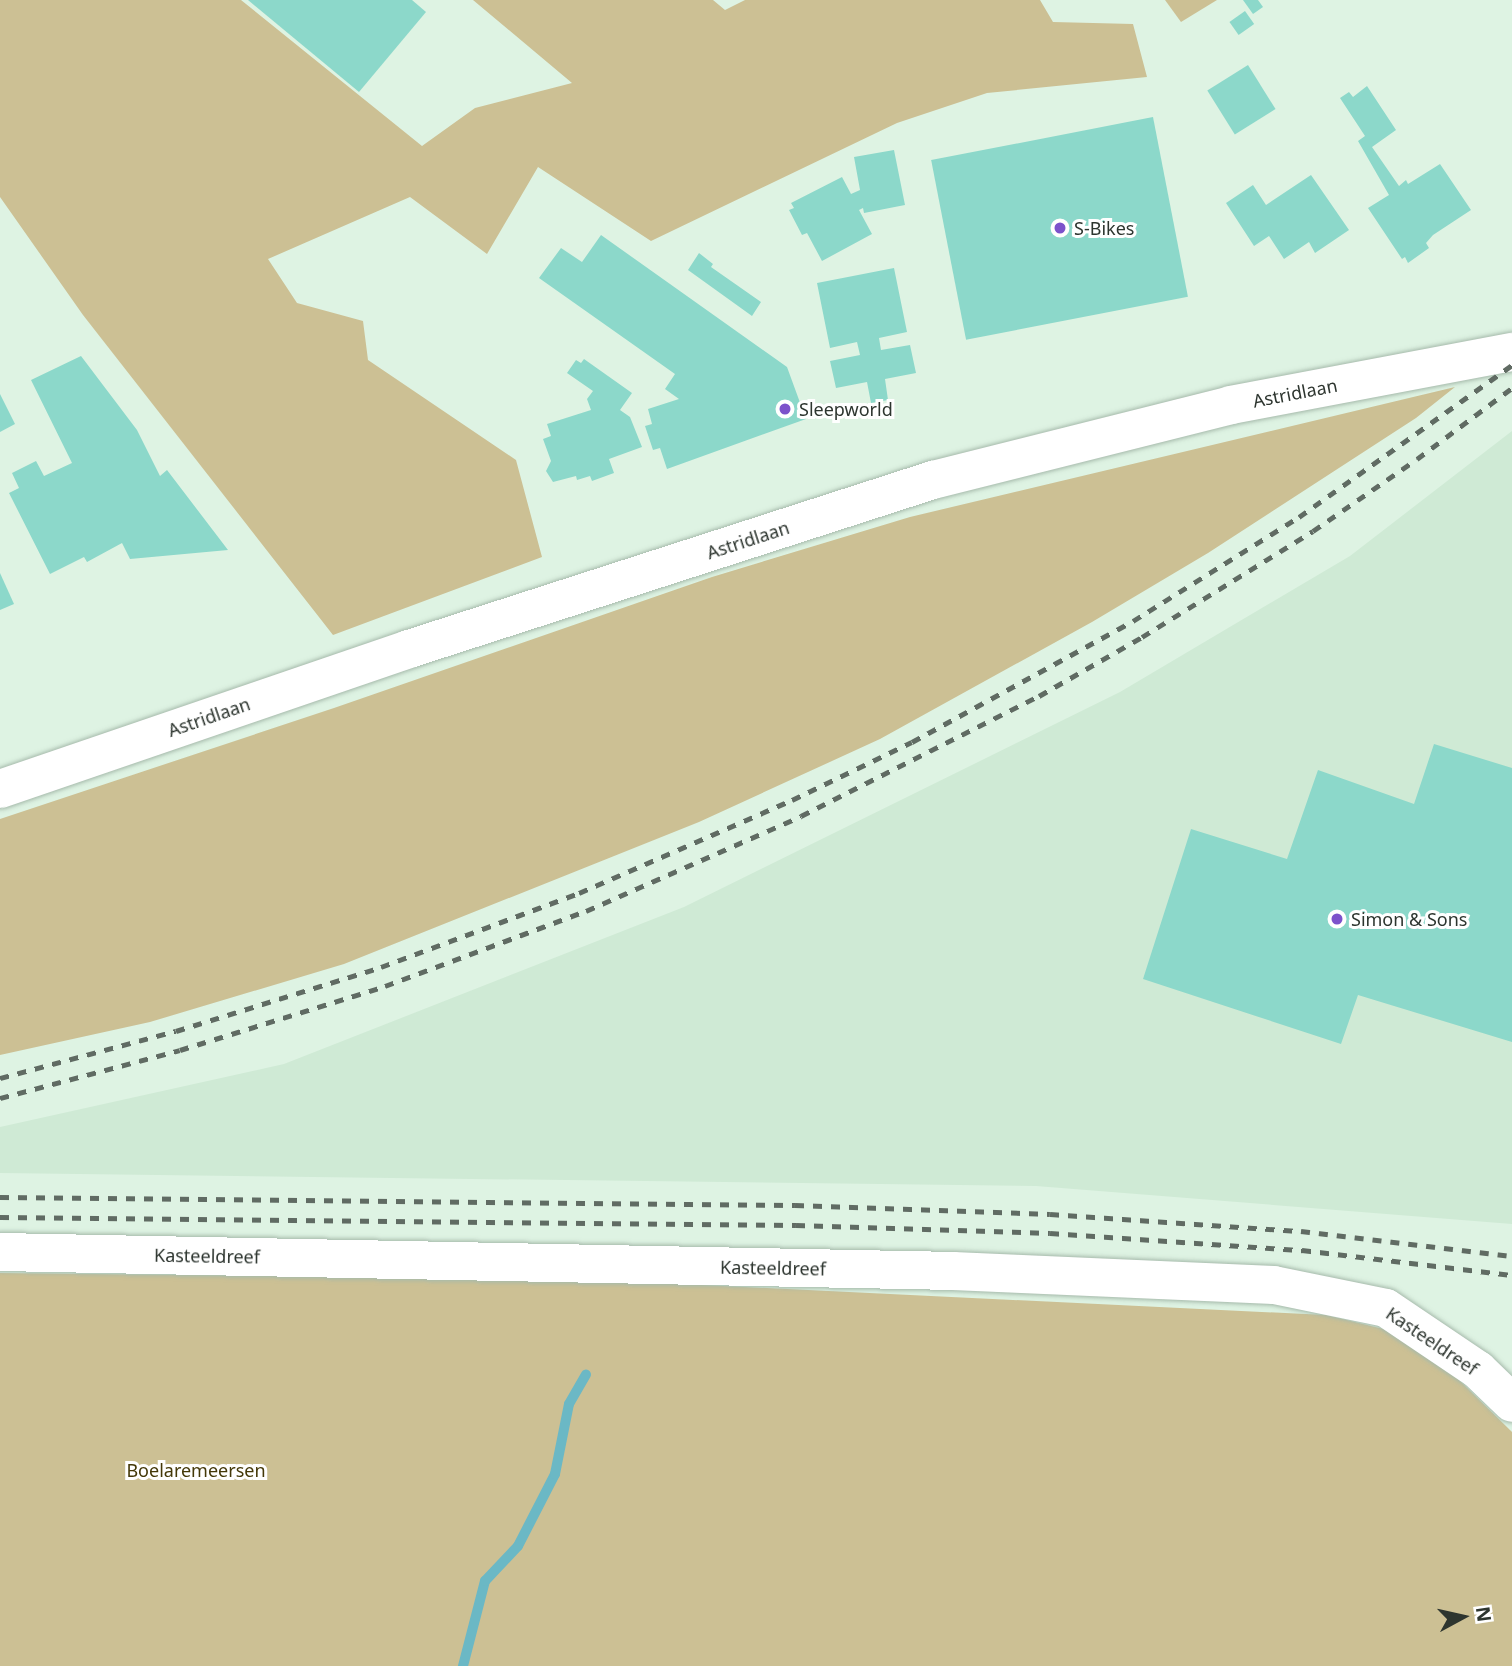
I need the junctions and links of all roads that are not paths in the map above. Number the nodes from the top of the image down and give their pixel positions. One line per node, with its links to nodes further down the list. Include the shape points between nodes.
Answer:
1 (1512, 352): 2 (main road, Astridlaan, via 1231,405 933,480 409,649)
2 (0, 789)
3 (0, 1252): 4 (main road, Kasteeldreef, via 953,1271 1274,1285 1386,1308 1478,1370)
4 (1512, 1403)

